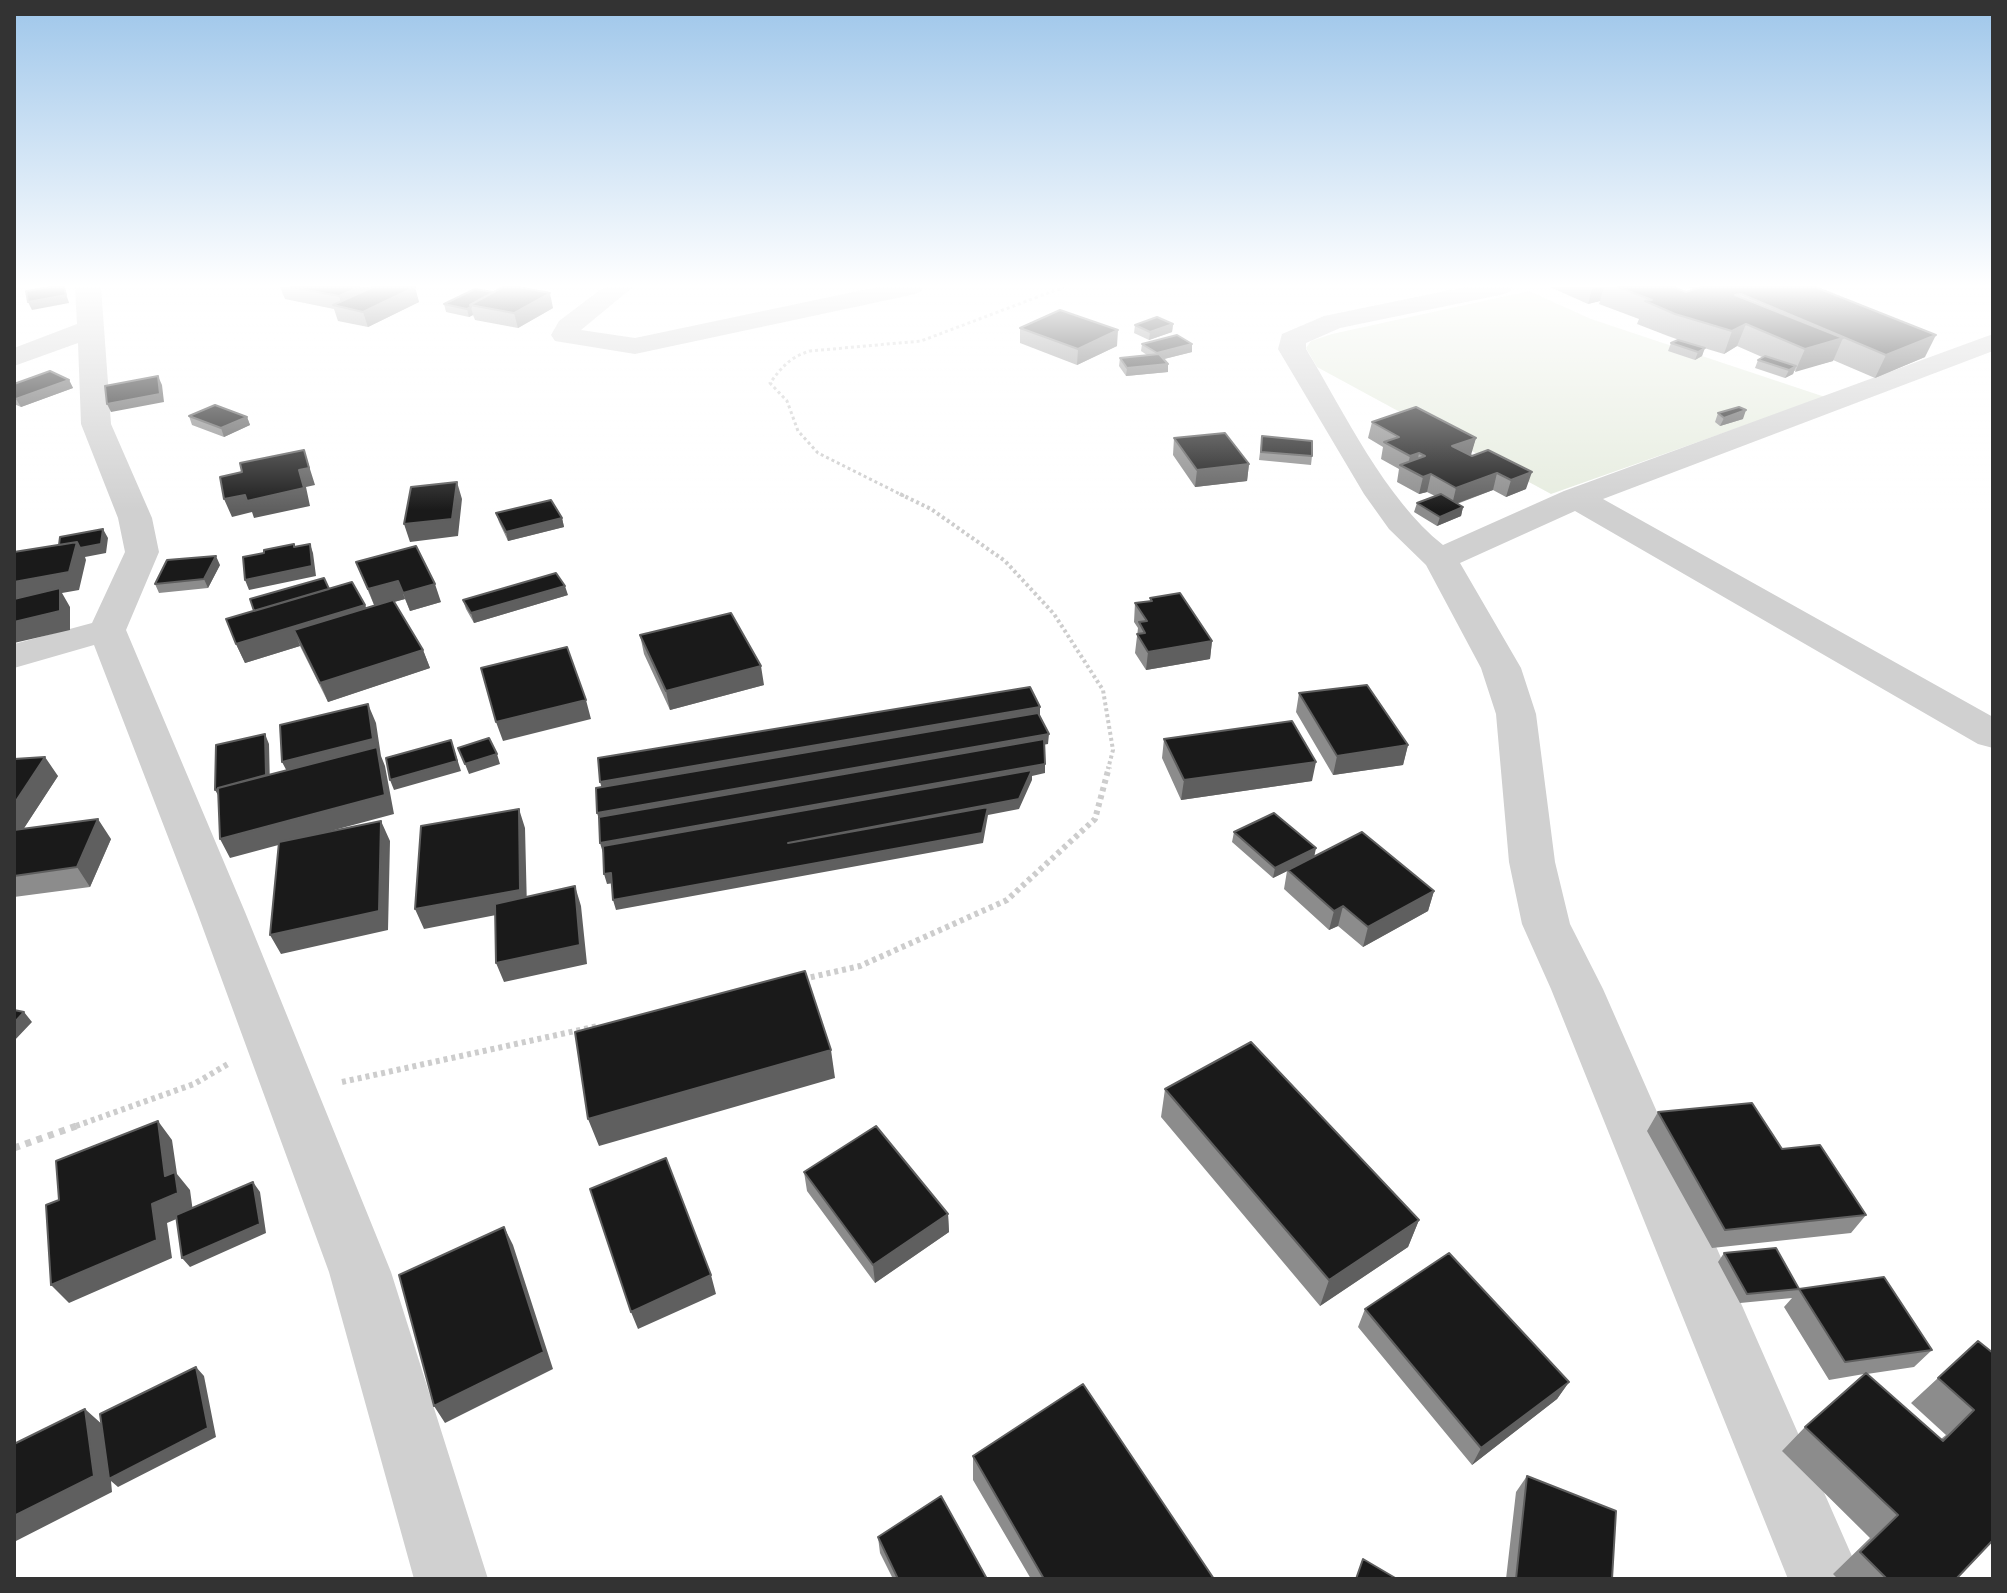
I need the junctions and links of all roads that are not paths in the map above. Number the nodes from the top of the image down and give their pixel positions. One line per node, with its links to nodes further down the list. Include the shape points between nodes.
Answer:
1 (92, 361): 6 (street, via 96,424 135,518 142,552)
2 (1300, 361): 5 (street, via 1387,502 1426,551)
3 (1941, 361): 4 (street)
4 (1576, 498): 5 (street); 8 (street)
5 (1440, 559): 10 (street, via 1501,668 1516,714 1532,862 1546,924)
6 (107, 630): 7 (street); 9 (street, via 360,1272)
7 (14, 656)
8 (1993, 735)
9 (451, 1579)
10 (1825, 1579)

